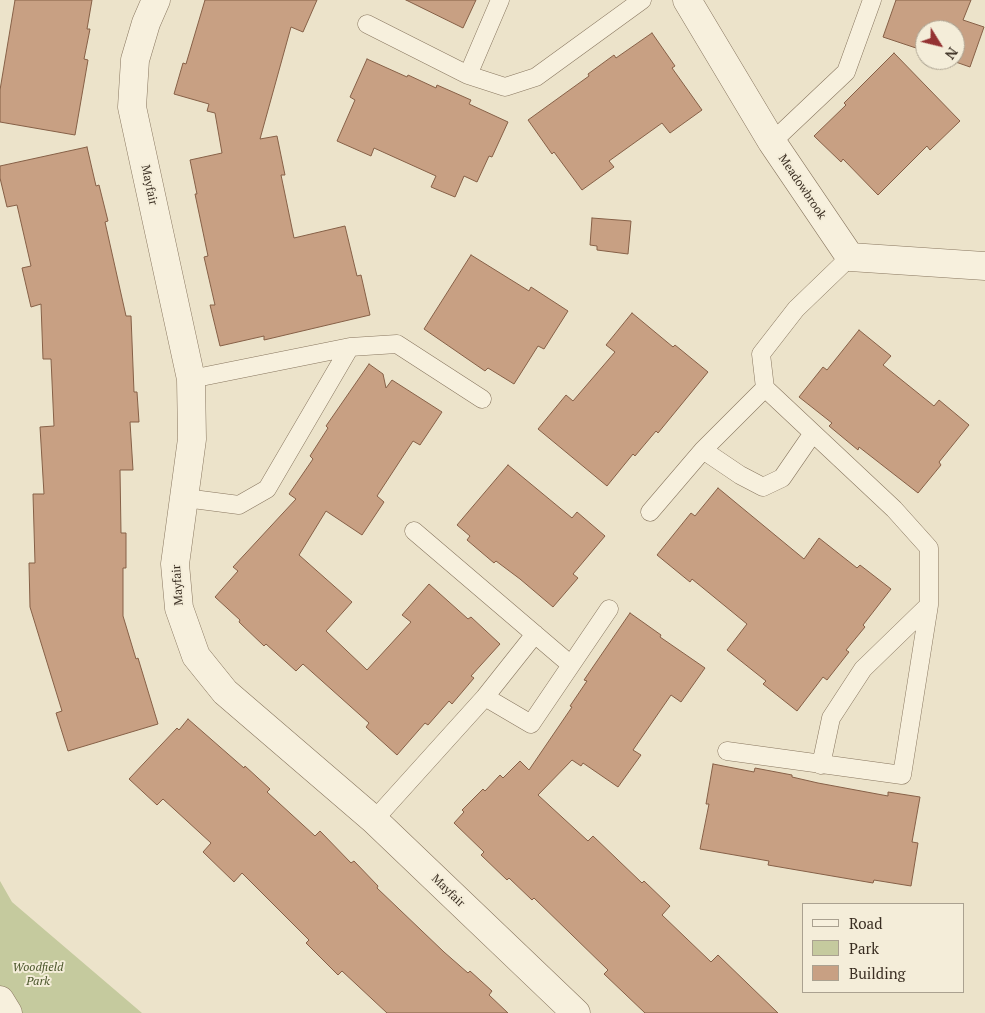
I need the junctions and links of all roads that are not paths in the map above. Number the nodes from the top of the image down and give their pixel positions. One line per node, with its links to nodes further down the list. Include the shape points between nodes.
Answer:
1 (156, 0): 12 (street, Mayfair, via 135,60 132,107)
2 (500, 0): 7 (lane)
3 (642, 0): 7 (lane, via 536,77 505,87)
4 (686, 0): 8 (street, Meadowbrook)
5 (872, 0): 8 (lane, via 846,72)
6 (367, 24): 7 (lane)
7 (468, 76)
8 (772, 142): 9 (street, Meadowbrook)
9 (850, 257): 10 (street); 13 (lane, via 796,309 761,354)
10 (985, 266)
11 (350, 347): 12 (lane); 14 (lane, via 397,344); 17 (lane, via 267,489 239,505)
12 (191, 379): 17 (street, Mayfair, via 192,439)
13 (765, 388): 15 (lane); 16 (lane)
14 (482, 399)
15 (813, 433): 16 (lane, via 782,478 763,487); 20 (lane, via 894,509 930,548)
16 (703, 450): 18 (lane)
17 (185, 498): 27 (street, Mayfair, via 175,564 179,608 196,656 225,692)
18 (650, 512)
19 (414, 531): 22 (lane)
20 (930, 606): 26 (lane, via 864,669 830,718); 26 (lane, via 902,775)
21 (609, 609): 23 (lane)
22 (535, 634): 23 (lane); 24 (lane)
23 (572, 665): 24 (lane, via 531,724)
24 (485, 698): 27 (lane)
25 (727, 751): 26 (lane)
26 (821, 765)
27 (374, 820): 30 (street, Mayfair)
28 (0, 1000): 29 (street)
29 (8, 1013)
30 (576, 1013)

